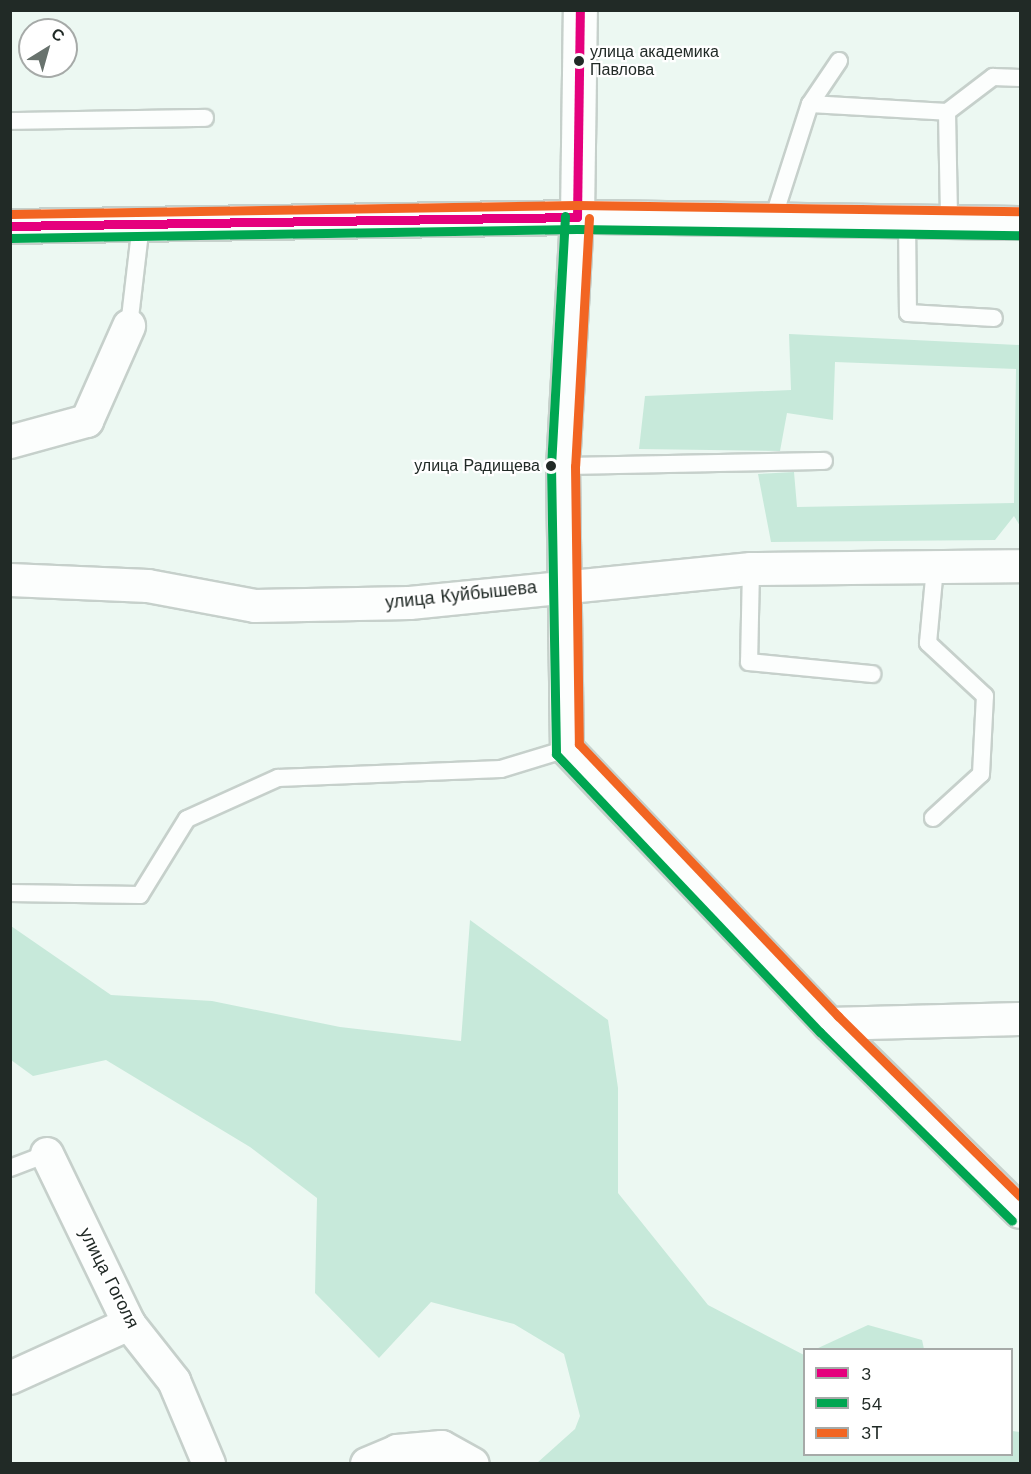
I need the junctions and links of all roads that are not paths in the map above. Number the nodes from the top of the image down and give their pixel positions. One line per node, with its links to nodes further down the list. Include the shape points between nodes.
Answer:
1 (580, 10): 8 (street)
2 (839, 61): 4 (lane)
3 (1020, 78): 5 (lane, via 993,77)
4 (810, 104): 5 (lane); 9 (lane)
5 (947, 112): 11 (lane)
6 (205, 118): 7 (lane)
7 (10, 121)
8 (577, 217): 9 (street); 12 (street); 19 (street)
9 (774, 219): 10 (street)
10 (908, 220): 11 (street); 15 (lane, via 908,314)
11 (958, 222): 13 (street)
12 (141, 224): 14 (street); 16 (lane)
13 (1020, 224)
14 (10, 226)
15 (994, 318)
16 (129, 326): 17 (street, via 87,421)
17 (10, 442)
18 (824, 461): 19 (lane)
19 (563, 466): 24 (street)
20 (1020, 566): 21 (street, улица Куйбышева)
21 (935, 567): 22 (street, улица Куйбышева); 27 (lane, via 928,643 985,696 981,774)
22 (751, 569): 24 (street, улица Куйбышева); 25 (lane, via 749,662)
23 (10, 580): 24 (street, улица Куйбышева, via 148,586 255,606 410,603)
24 (564, 584): 26 (street)
25 (872, 674)
26 (567, 749): 28 (lane, via 501,770 400,769 278,778 187,819 140,896); 30 (street)
27 (933, 818)
28 (10, 893)
29 (1020, 1019): 30 (street)
30 (829, 1024): 33 (street)
31 (47, 1154): 32 (lane); 34 (street, улица Гоголя)
32 (10, 1168)
33 (1020, 1212)
34 (129, 1324): 35 (street); 36 (street, улица Гоголя, via 174,1381)
35 (10, 1378)
36 (209, 1464)
37 (367, 1464): 38 (street, via 397,1451 442,1447)
38 (473, 1464)

